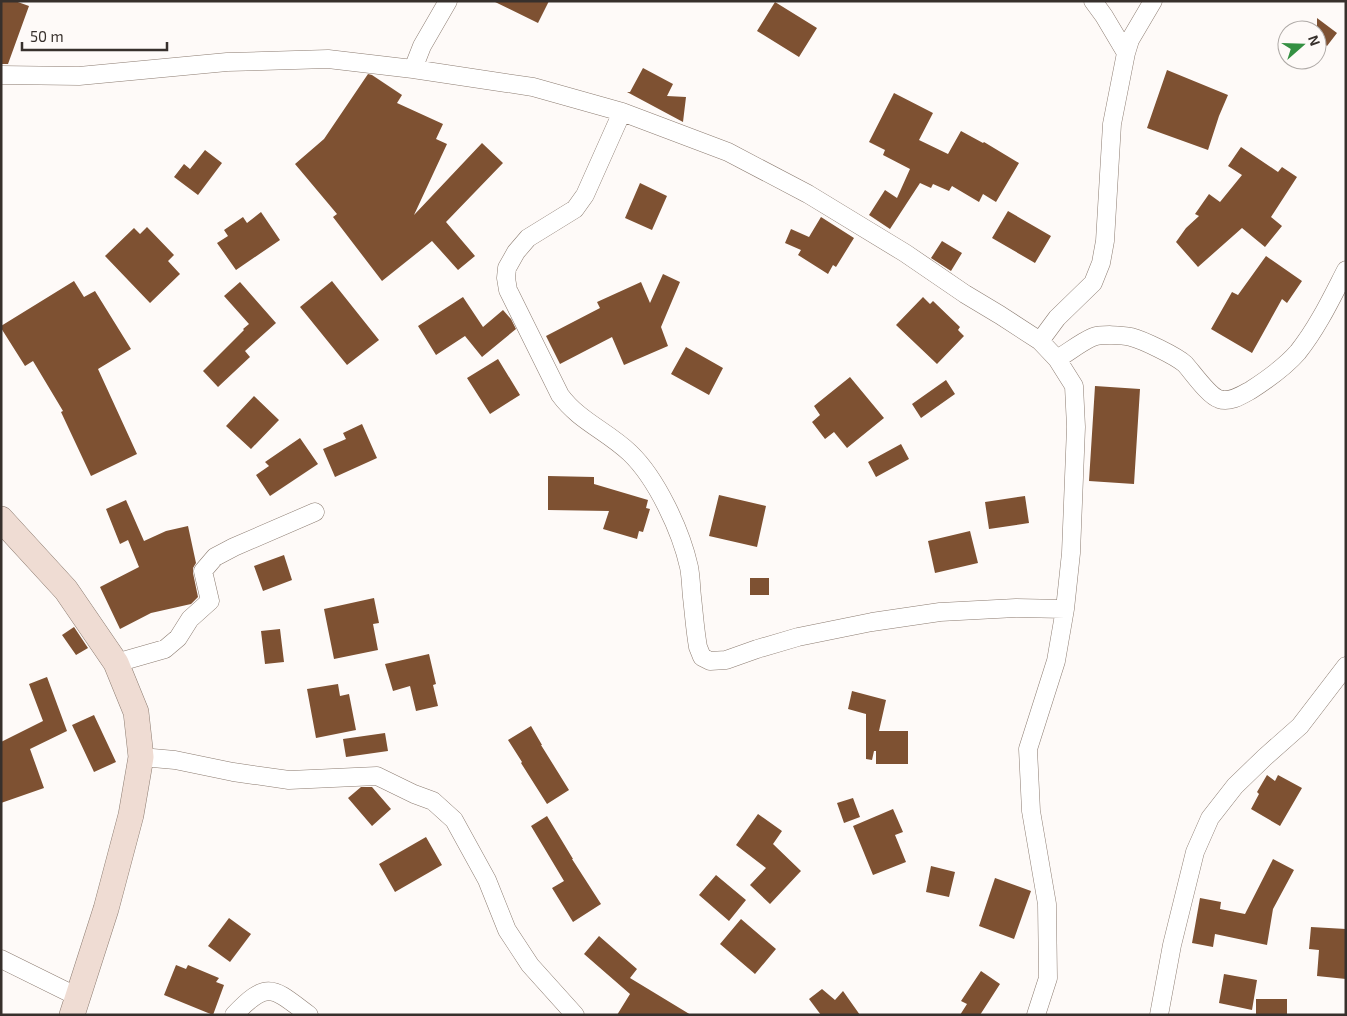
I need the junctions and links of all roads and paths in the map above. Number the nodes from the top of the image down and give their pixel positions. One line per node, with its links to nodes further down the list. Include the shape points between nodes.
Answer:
1 (448, 1): 5 (street, via 422,46)
2 (1093, 1): 4 (street)
3 (1154, 1): 4 (street, via 1130,40)
4 (1126, 53): 9 (street, via 1112,124 1101,264 1094,283 1057,318)
5 (413, 69): 6 (street, via 328,58 227,62 79,76); 7 (street, via 533,87)
6 (1, 75)
7 (622, 112): 9 (street, via 728,152 808,194); 13 (street, via 585,196 575,210 528,238 516,252 506,278 508,290 560,396 582,419 631,454 653,482 675,524 690,568 698,647 702,657 710,661 726,660 798,637 940,612 1016,608)
8 (1346, 270): 10 (street, via 1298,352 1266,380 1230,400 1220,400 1212,395 1183,362 1131,337 1094,337)
9 (1040, 341): 10 (street)
10 (1057, 359): 13 (street, via 1074,386 1076,427 1071,553)
11 (315, 512): 14 (street, via 215,557 203,570 210,601 190,620 178,638 165,649)
12 (1, 518): 14 (main road, via 66,590)
13 (1065, 610): 22 (street, via 1056,661 1028,749 1031,811 1047,904 1048,978)
14 (116, 663): 16 (main road, via 136,712)
15 (1346, 666): 23 (street, via 1300,726 1235,786 1210,818 1195,852)
16 (141, 757): 18 (main road, via 132,814); 21 (street, via 289,780 377,776 433,801 454,820 487,880 507,930 530,965)
17 (1, 959): 18 (street)
18 (75, 1006)
19 (234, 1015): 20 (street, via 249,999 271,990)
20 (309, 1015)
21 (575, 1015)
22 (1036, 1015)
23 (1158, 1015)

